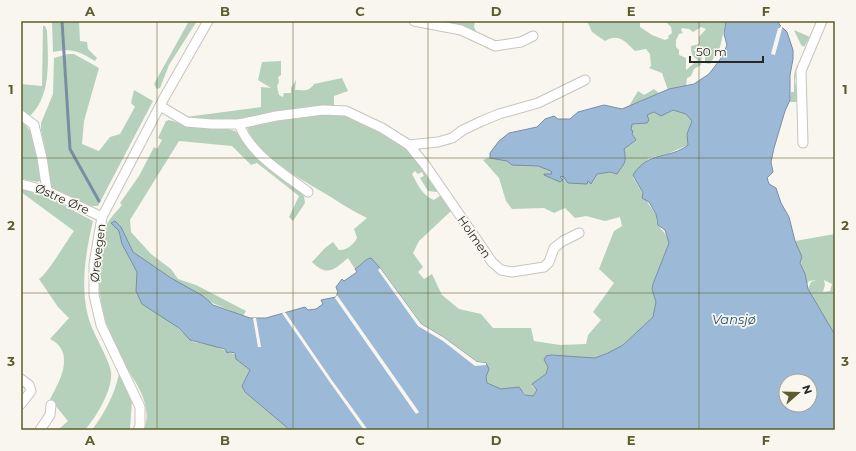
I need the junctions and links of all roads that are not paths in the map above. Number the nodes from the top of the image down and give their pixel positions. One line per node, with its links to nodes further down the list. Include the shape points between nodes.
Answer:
1 (208, 21): 6 (street, Ørevegen)
2 (414, 21): 4 (street, via 461,30 495,46 520,42)
3 (822, 21): 9 (street, via 801,71)
4 (533, 36)
5 (585, 80): 10 (street, via 538,103 482,121 452,138)
6 (160, 106): 8 (street, Holmen, via 187,122); 14 (street, Ørevegen)
7 (21, 115): 12 (street, via 34,125)
8 (239, 124): 10 (street, Holmen, via 296,113 346,111 382,128); 13 (street, via 248,141 263,157)
9 (803, 142)
10 (409, 145): 15 (street, Holmen, via 492,262 501,270 522,271 544,267 554,248)
11 (21, 184): 12 (street, Østre Øre)
12 (47, 191): 14 (street, Østre Øre)
13 (308, 192)
14 (102, 218): 20 (street, Ørevegen, via 94,264 94,295 100,325 140,407)
15 (579, 233)
16 (21, 379): 17 (street, via 29,385 31,391)
17 (21, 404)
18 (51, 406): 19 (street, via 50,415)
19 (40, 430)
20 (138, 430)

